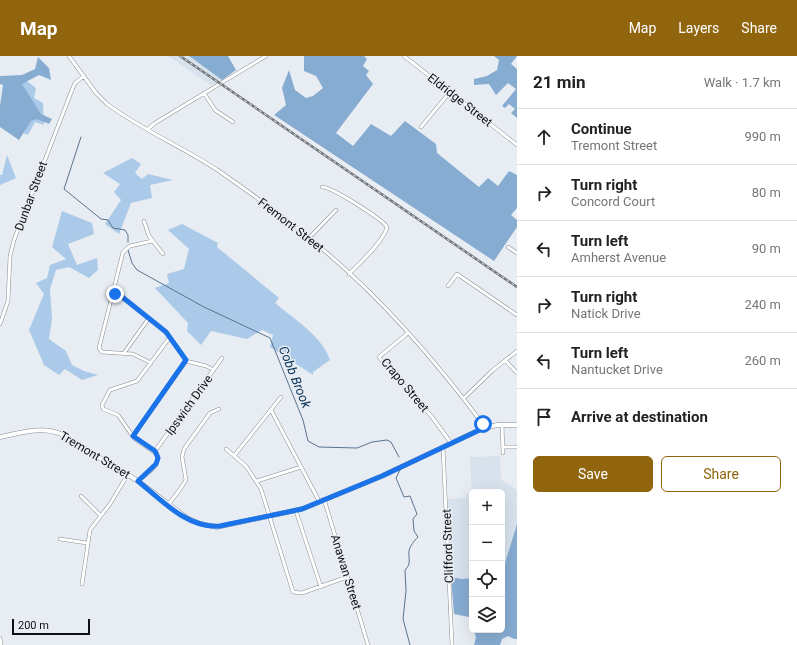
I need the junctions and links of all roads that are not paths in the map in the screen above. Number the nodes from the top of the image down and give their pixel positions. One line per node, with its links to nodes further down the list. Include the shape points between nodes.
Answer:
1 (69, 56): 4 (street, Fremont Street)
2 (266, 56): 6 (street)
3 (404, 56): 5 (street, Eldridge Street)
4 (84, 76): 9 (street, Fremont Street, via 104,101); 24 (street, Dunbar Street, via 73,88 12,246 8,299)
5 (450, 92): 8 (street); 10 (street, Eldridge Street)
6 (204, 93): 7 (street, via 215,110); 9 (street)
7 (233, 122)
8 (421, 127)
9 (148, 129): 14 (street, Fremont Street, via 217,170)
10 (516, 143)
11 (322, 187): 19 (street, via 342,195 381,220 387,227 369,253)
12 (336, 210): 14 (street)
13 (144, 221): 15 (street)
14 (309, 238): 19 (street, Fremont Street)
15 (152, 240): 18 (street); 21 (street, via 124,250)
16 (508, 246): 17 (street)
17 (517, 253)
18 (163, 254)
19 (349, 274): 25 (street, Fremont Street)
20 (448, 286): 22 (street, via 457,274)
21 (113, 293): 23 (street, via 121,296); 28 (street, via 99,348 102,352)
22 (517, 315)
23 (149, 318): 26 (street); 28 (street)
24 (0, 324)
25 (408, 333): 36 (street, Fremont Street); 44 (street, Crapo Street, via 379,357 429,413)
26 (170, 337): 30 (street); 32 (street)
27 (517, 351): 31 (street)
28 (124, 353): 32 (street, via 136,355)
29 (222, 358): 33 (street, Ipswich Drive)
30 (186, 360): 33 (street); 42 (street)
31 (505, 360): 34 (street); 36 (street)
32 (151, 363): 42 (street, via 136,382 109,391 102,405 103,409 119,417)
33 (214, 370): 49 (street, Ipswich Drive)
34 (517, 372)
35 (281, 398): 38 (street)
36 (464, 398): 41 (street, Fremont Street)
37 (219, 409): 58 (street, via 210,413 184,449 182,457 186,480)
38 (271, 410): 51 (street); 52 (street, Anawan Street)
39 (502, 424): 40 (main road, Tremont Street); 41 (main road, Tremont Street); 46 (street)
40 (517, 425)
41 (486, 427): 44 (main road, Tremont Street)
42 (133, 436): 49 (street)
43 (0, 437): 53 (main road, Tremont Street, via 31,431 54,431)
44 (451, 443): 45 (main road, Tremont Street)
45 (443, 447): 57 (main road, Tremont Street, via 379,478); 70 (street, Clifford Street)
46 (503, 447): 47 (street); 50 (street)
47 (517, 447)
48 (226, 449): 51 (street)
49 (155, 451): 54 (street, via 158,456 157,463)
50 (503, 453)
51 (234, 456): 55 (street)
52 (301, 467): 55 (street); 57 (street, Anawan Street)
53 (128, 474): 54 (main road, Tremont Street); 60 (street)
54 (138, 481): 58 (main road, Tremont Street)
55 (257, 481): 61 (street)
56 (81, 496): 60 (street)
57 (321, 500): 59 (main road, Tremont Street); 64 (street, Anawan Street)
58 (168, 505): 61 (main road, Tremont Street, via 189,520 212,526 226,526)
59 (296, 511): 61 (main road, Tremont Street); 66 (street)
60 (100, 515): 63 (street, via 90,530)
61 (269, 516): 66 (street, via 294,593 299,594)
62 (60, 539): 63 (street)
63 (87, 543): 65 (street)
64 (347, 578): 66 (street); 69 (street, Anawan Street)
65 (82, 584)
66 (320, 587)
67 (0, 638): 68 (street)
68 (1, 645)
69 (368, 645)
70 (452, 645)

